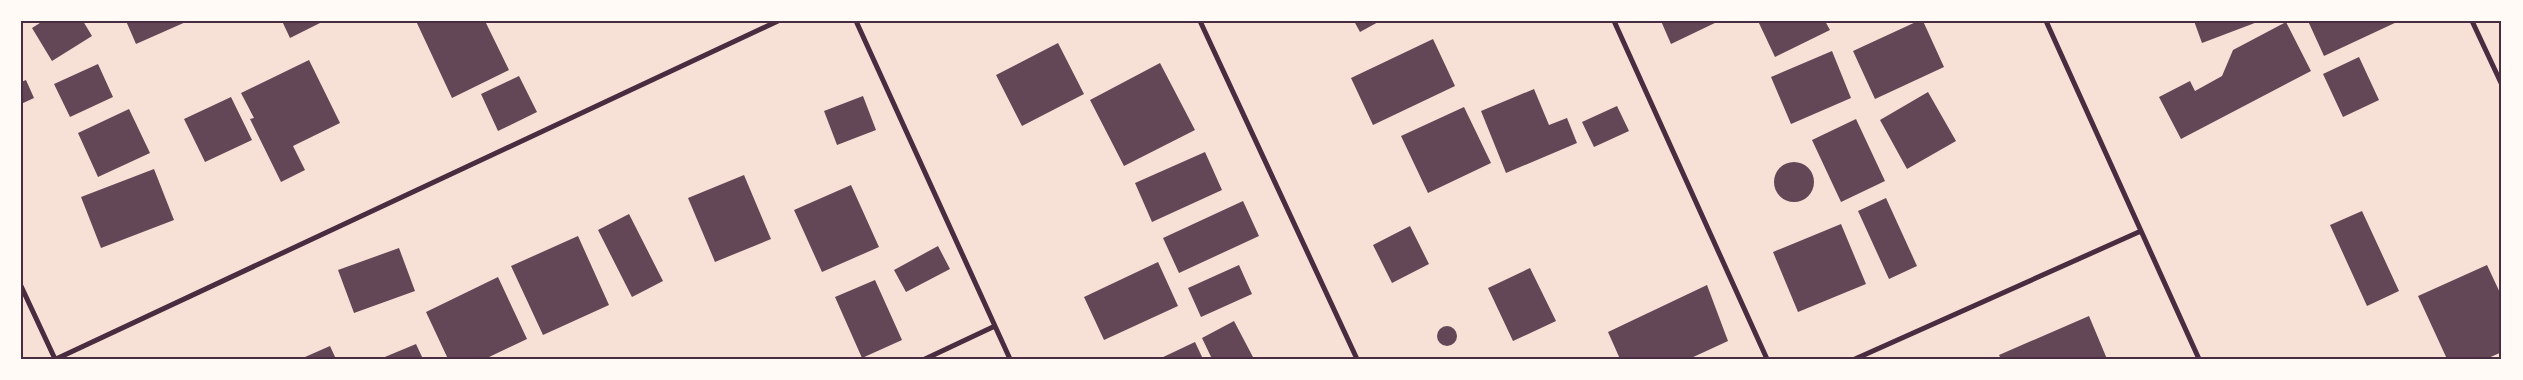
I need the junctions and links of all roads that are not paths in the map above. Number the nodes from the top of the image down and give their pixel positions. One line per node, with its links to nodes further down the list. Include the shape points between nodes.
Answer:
1 (778, 21): 12 (street)
2 (1200, 21): 15 (street)
3 (1614, 21): 16 (street)
4 (2046, 21): 9 (street)
5 (2472, 21): 7 (street)
6 (858, 22): 11 (street)
7 (2500, 76): 8 (street)
8 (2502, 85)
9 (2141, 230): 17 (street); 18 (street)
10 (21, 286): 12 (street)
11 (995, 326): 13 (street); 14 (street)
12 (55, 359)
13 (925, 359)
14 (1010, 359)
15 (1356, 359)
16 (1768, 359)
17 (1855, 359)
18 (2199, 359)

